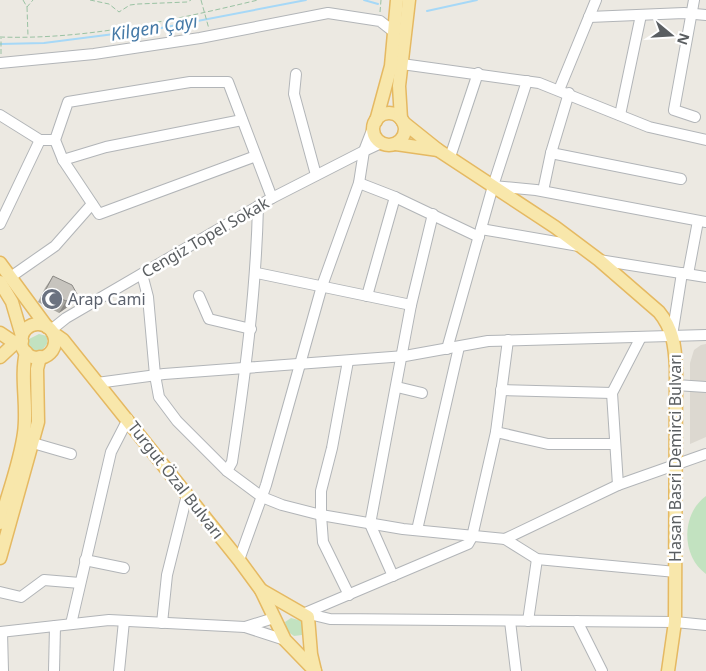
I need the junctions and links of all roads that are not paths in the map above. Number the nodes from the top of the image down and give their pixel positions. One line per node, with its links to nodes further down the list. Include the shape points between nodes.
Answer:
1 (397, 0): 9 (main road)
2 (409, 0): 11 (main road)
3 (596, 0): 8 (street)
4 (694, 0): 5 (street)
5 (692, 14): 6 (street); 7 (street); 19 (street, via 674,110)
6 (641, 15): 8 (street); 18 (street)
7 (706, 15)
8 (588, 17): 15 (street)
9 (394, 32): 10 (street, via 380,21 328,13 200,38 94,54); 22 (main road, via 388,81)
10 (0, 60)
11 (402, 64): 12 (street); 21 (main road, via 399,94)
12 (478, 73): 14 (street); 32 (street)
13 (296, 74): 34 (street, via 294,94)
14 (527, 81): 15 (street); 37 (street)
15 (558, 90): 16 (street)
16 (569, 94): 18 (street); 30 (street)
17 (0, 115): 23 (street)
18 (620, 115): 25 (street, via 649,127)
19 (695, 116)
20 (242, 120): 24 (street, via 228,82 190,82 68,102); 31 (street); 33 (street, via 106,147)
21 (402, 120): 22 (main road, via 388,114); 27 (main road, via 405,132); 28 (main road, Hasan Basri Demirci Bulvarı)
22 (375, 123): 26 (main road, via 374,135); 29 (street)
23 (40, 140): 24 (street); 45 (street)
24 (55, 140): 33 (street)
25 (706, 140)
26 (381, 143): 27 (main road); 29 (street, Cengiz Topel Sokak)
27 (396, 144): 28 (main road, Hasan Basri Demirci Bulvarı)
28 (438, 150): 32 (main road, Hasan Basri Demirci Bulvarı)
29 (364, 151): 34 (street, Cengiz Topel Sokak); 36 (street)
30 (551, 153): 35 (street); 38 (street)
31 (256, 156): 40 (street); 41 (street, via 99,214)
32 (450, 157): 37 (main road, Hasan Basri Demirci Bulvarı)
33 (63, 160): 41 (street)
34 (316, 175): 40 (street, Cengiz Topel Sokak)
35 (681, 179)
36 (359, 183): 39 (street); 56 (street)
37 (493, 186): 38 (street); 46 (street); 47 (main road, Hasan Basri Demirci Bulvarı)
38 (543, 191): 44 (street)
39 (395, 197): 43 (street); 58 (street)
40 (272, 198): 42 (street, Cengiz Topel Sokak)
41 (92, 204): 53 (street, via 55,246)
42 (258, 206): 50 (street); 51 (street, Cengiz Topel Sokak)
43 (433, 214): 46 (street); 59 (street)
44 (702, 222): 52 (street)
45 (0, 224)
46 (480, 233): 47 (street); 69 (street)
47 (581, 246): 48 (main road, Hasan Basri Demirci Bulvarı)
48 (599, 260): 52 (street); 64 (main road, Hasan Basri Demirci Bulvarı, via 659,312)
49 (0, 263): 53 (main road, Turgut Özal Bulvarı)
50 (257, 273): 56 (street); 60 (street)
51 (142, 274): 61 (street, Cengiz Topel Sokak); 77 (street, via 148,297)
52 (685, 274): 54 (street); 64 (street)
53 (12, 276): 61 (main road, Turgut Özal Bulvarı)
54 (706, 277)
55 (0, 282): 67 (main road, via 12,302)
56 (322, 286): 58 (street); 74 (street)
57 (199, 296): 60 (street, via 209,319)
58 (366, 296): 59 (street)
59 (411, 305): 72 (street)
60 (251, 329): 75 (street)
61 (51, 330): 67 (main road, via 32,325); 71 (main road, via 54,345); 76 (main road, Turgut Özal Bulvarı, via 63,340)
62 (0, 333): 67 (main road, Turgut Özal Bulvarı)
63 (706, 335): 64 (street)
64 (672, 336): 65 (street); 79 (main road, Hasan Basri Demirci Bulvarı)
65 (640, 337): 66 (street); 84 (street)
66 (508, 340): 68 (street); 82 (street)
67 (22, 345): 70 (main road); 71 (main road, Turgut Özal Bulvarı); 97 (main road, via 26,398 24,434)
68 (459, 347): 69 (street); 99 (street)
69 (447, 349): 72 (street)
70 (2, 356)
71 (44, 356): 76 (main road, Turgut Özal Bulvarı, via 52,352 68,358); 87 (main road, via 37,369 38,422)
72 (403, 356): 73 (street); 80 (street)
73 (348, 361): 74 (street); 96 (street, via 321,491)
74 (300, 365): 75 (street); 95 (street)
75 (247, 368): 77 (street); 92 (street)
76 (88, 373): 78 (main road, Turgut Özal Bulvarı)
77 (155, 375): 78 (street); 92 (street, via 159,397 177,421)
78 (97, 383): 85 (main road, Turgut Özal Bulvarı)
79 (676, 385): 81 (street); 91 (main road, Hasan Basri Demirci Bulvarı)
80 (397, 387): 83 (street); 98 (street)
81 (706, 387)
82 (501, 390): 84 (street); 86 (street)
83 (422, 393)
84 (612, 393): 88 (street)
85 (128, 419): 94 (main road, Turgut Özal Bulvarı); 104 (street, via 111,452)
86 (496, 432): 88 (street, via 548,444); 100 (street)
87 (33, 443): 89 (street); 102 (main road)
88 (615, 444): 93 (street)
89 (71, 454)
90 (706, 454): 91 (street)
91 (676, 463): 93 (street); 107 (main road, Hasan Basri Demirci Bulvarı)
92 (228, 471): 95 (street)
93 (618, 485): 101 (street)
94 (187, 495): 105 (main road, Turgut Özal Bulvarı); 121 (street, via 167,575)
95 (262, 497): 96 (street); 105 (street)
96 (320, 515): 98 (street); 112 (street, via 323,542)
97 (0, 522)
98 (370, 524): 99 (street); 108 (street)
99 (417, 530): 100 (street)
100 (472, 537): 101 (street); 108 (street, via 468,544)
101 (505, 539): 103 (street)
102 (0, 558)
103 (537, 559): 107 (street); 118 (street)
104 (85, 560): 106 (street); 109 (street)
105 (239, 560): 110 (main road, Turgut Özal Bulvarı)
106 (124, 568)
107 (676, 572): 120 (main road, Hasan Basri Demirci Bulvarı)
108 (393, 576): 112 (street)
109 (80, 582): 111 (street, via 44,580 21,597); 122 (street)
110 (262, 590): 113 (main road, Turgut Özal Bulvarı); 114 (main road, Turgut Özal Bulvarı)
111 (0, 592)
112 (349, 594): 113 (street)
113 (305, 613): 114 (main road, via 287,613); 115 (street); 126 (main road, Turgut Özal Bulvarı)
114 (274, 618): 125 (street); 128 (main road, Turgut Özal Bulvarı)
115 (330, 619): 117 (street); 126 (street)
116 (124, 621): 121 (street); 122 (street); 131 (street)
117 (510, 621): 118 (street); 133 (street)
118 (528, 621): 119 (street)
119 (577, 621): 120 (street); 134 (street)
120 (675, 622): 123 (street); 135 (main road, Hasan Basri Demirci Bulvarı)
121 (162, 623): 125 (street)
122 (71, 624): 124 (street)
123 (706, 624)
124 (55, 626): 127 (street); 130 (street)
125 (245, 627): 128 (street)
126 (311, 630): 128 (main road, via 299,641); 132 (main road, Turgut Özal Bulvarı)
127 (1, 632): 129 (street)
128 (285, 640): 132 (main road, Turgut Özal Bulvarı)
129 (3, 671)
130 (54, 671)
131 (119, 671)
132 (315, 671)
133 (516, 671)
134 (602, 671)
135 (668, 671)

